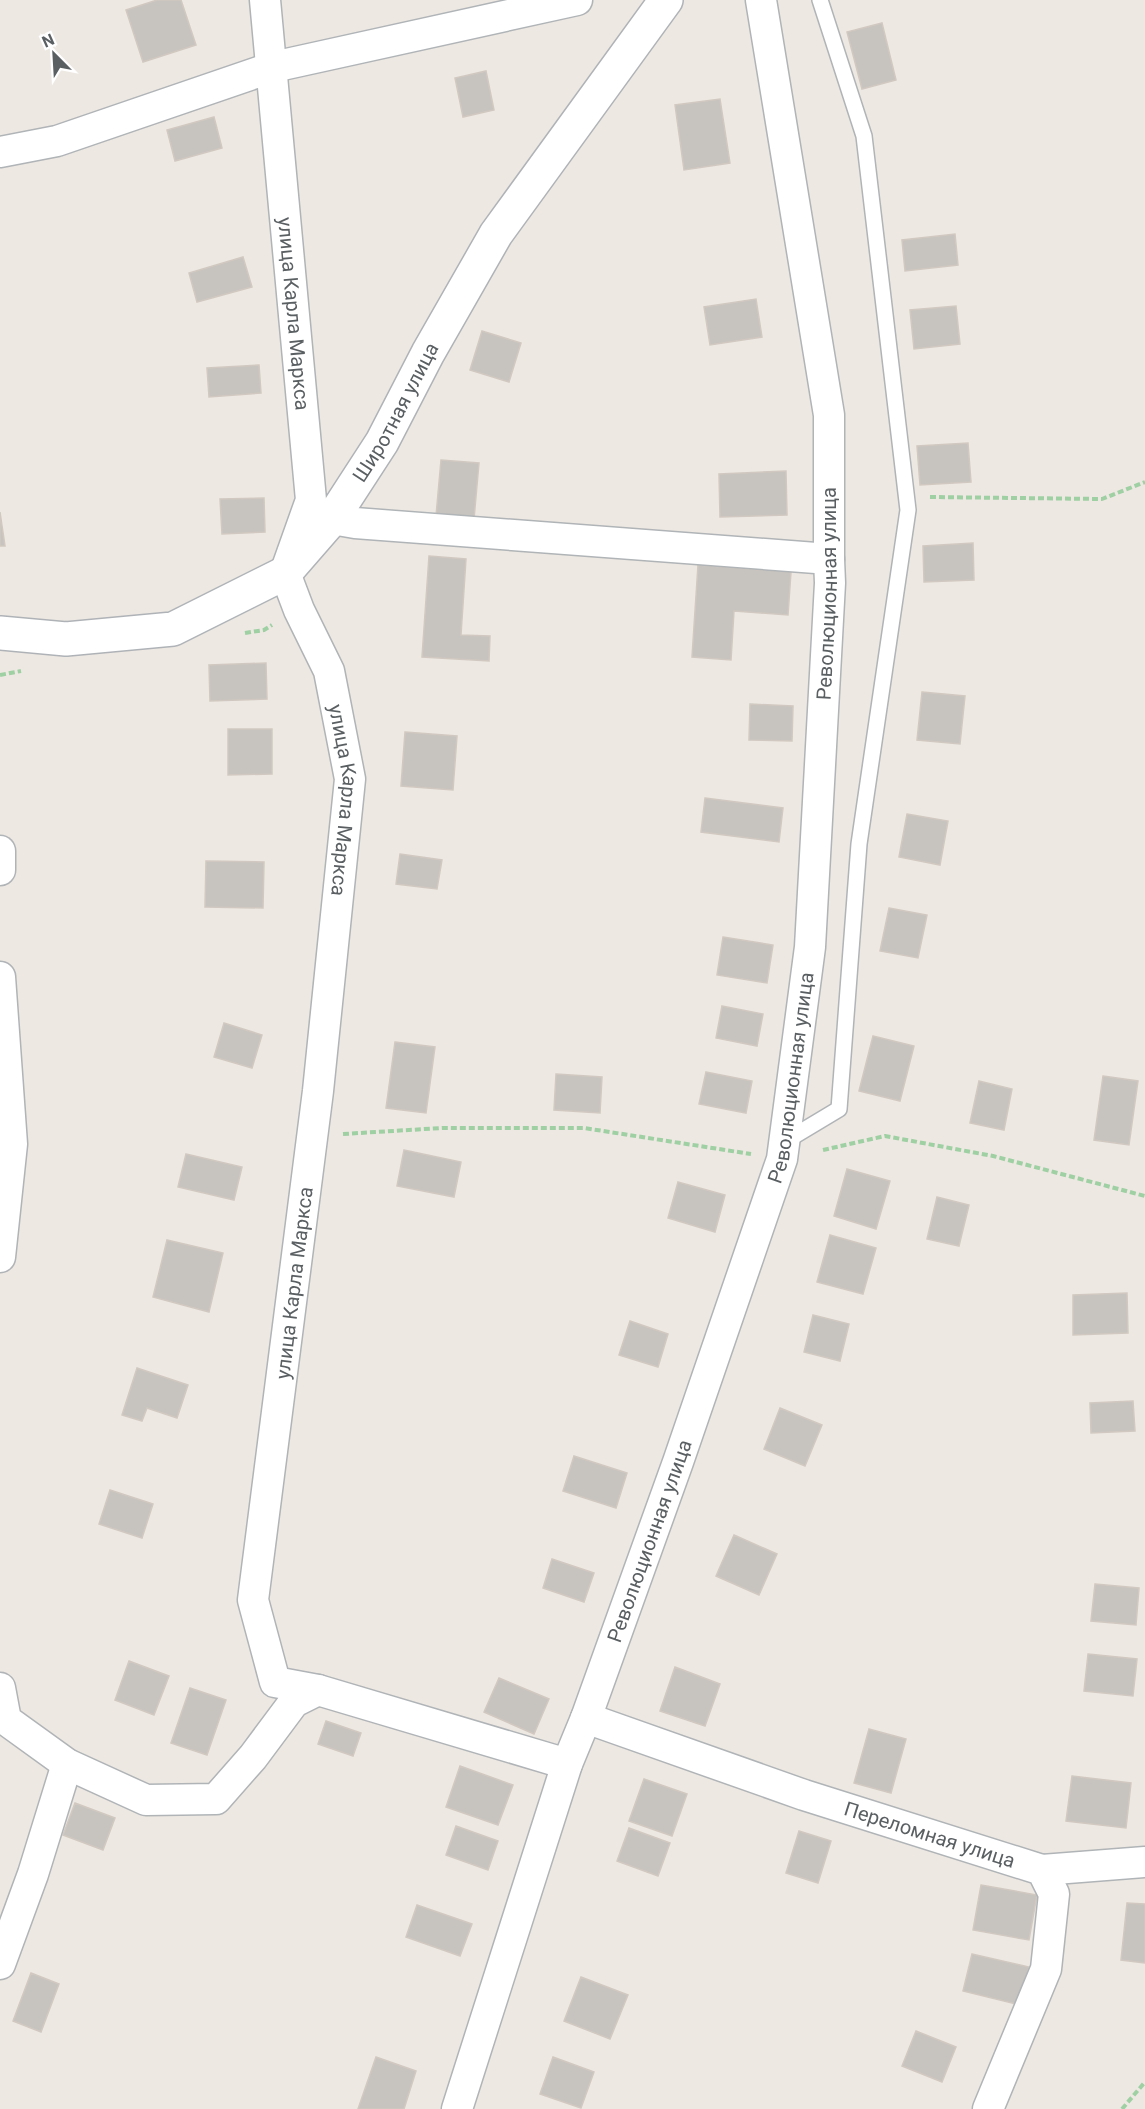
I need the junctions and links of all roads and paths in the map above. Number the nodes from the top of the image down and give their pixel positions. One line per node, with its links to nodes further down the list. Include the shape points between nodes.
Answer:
1 (265, 0): 6 (street, улица Карла Маркса)
2 (577, 0): 6 (street)
3 (666, 0): 10 (main road, Широтная улица, via 496,234 382,442)
4 (761, 0): 11 (street, Революционная улица, via 829,415)
5 (820, 0): 9 (lane, via 864,136)
6 (273, 67): 7 (street, via 57,141); 12 (street, улица Карла Маркса, via 311,500)
7 (0, 152)
8 (1145, 482): 9 (path, via 1102,499)
9 (906, 497): 18 (lane, via 908,510 859,844 839,1109)
10 (332, 519): 11 (street); 12 (main road, Широтная улица)
11 (829, 559): 18 (street, Революционная улица, via 810,947)
12 (285, 573): 13 (main road, Широтная улица, via 173,629 66,639); 17 (street, улица Карла Маркса, via 329,671 350,779)
13 (0, 633)
14 (0, 851): 15 (street)
15 (0, 870)
16 (0, 976): 20 (street, via 12,1144)
17 (313, 1135): 18 (path, via 442,1128 584,1128); 22 (street, улица Карла Маркса, via 253,1600 275,1682)
18 (783, 1151): 19 (path, via 885,1136 993,1156); 23 (street, Революционная улица)
19 (1145, 1196)
20 (0, 1257)
21 (0, 1688): 24 (street, via 6,1720)
22 (318, 1690): 24 (street, via 294,1702 216,1799 146,1800); 25 (street)
23 (586, 1718): 25 (street, Революционная улица); 27 (street, Переломная улица, via 804,1795)
24 (67, 1764): 28 (street)
25 (567, 1764): 30 (street, Революционная улица)
26 (1145, 1862): 27 (street)
27 (1042, 1870): 31 (street, Переломная улица, via 1054,1894 1046,1969)
28 (0, 1964)
29 (1145, 2082): 32 (path)
30 (457, 2109)
31 (988, 2109)
32 (1122, 2109)

